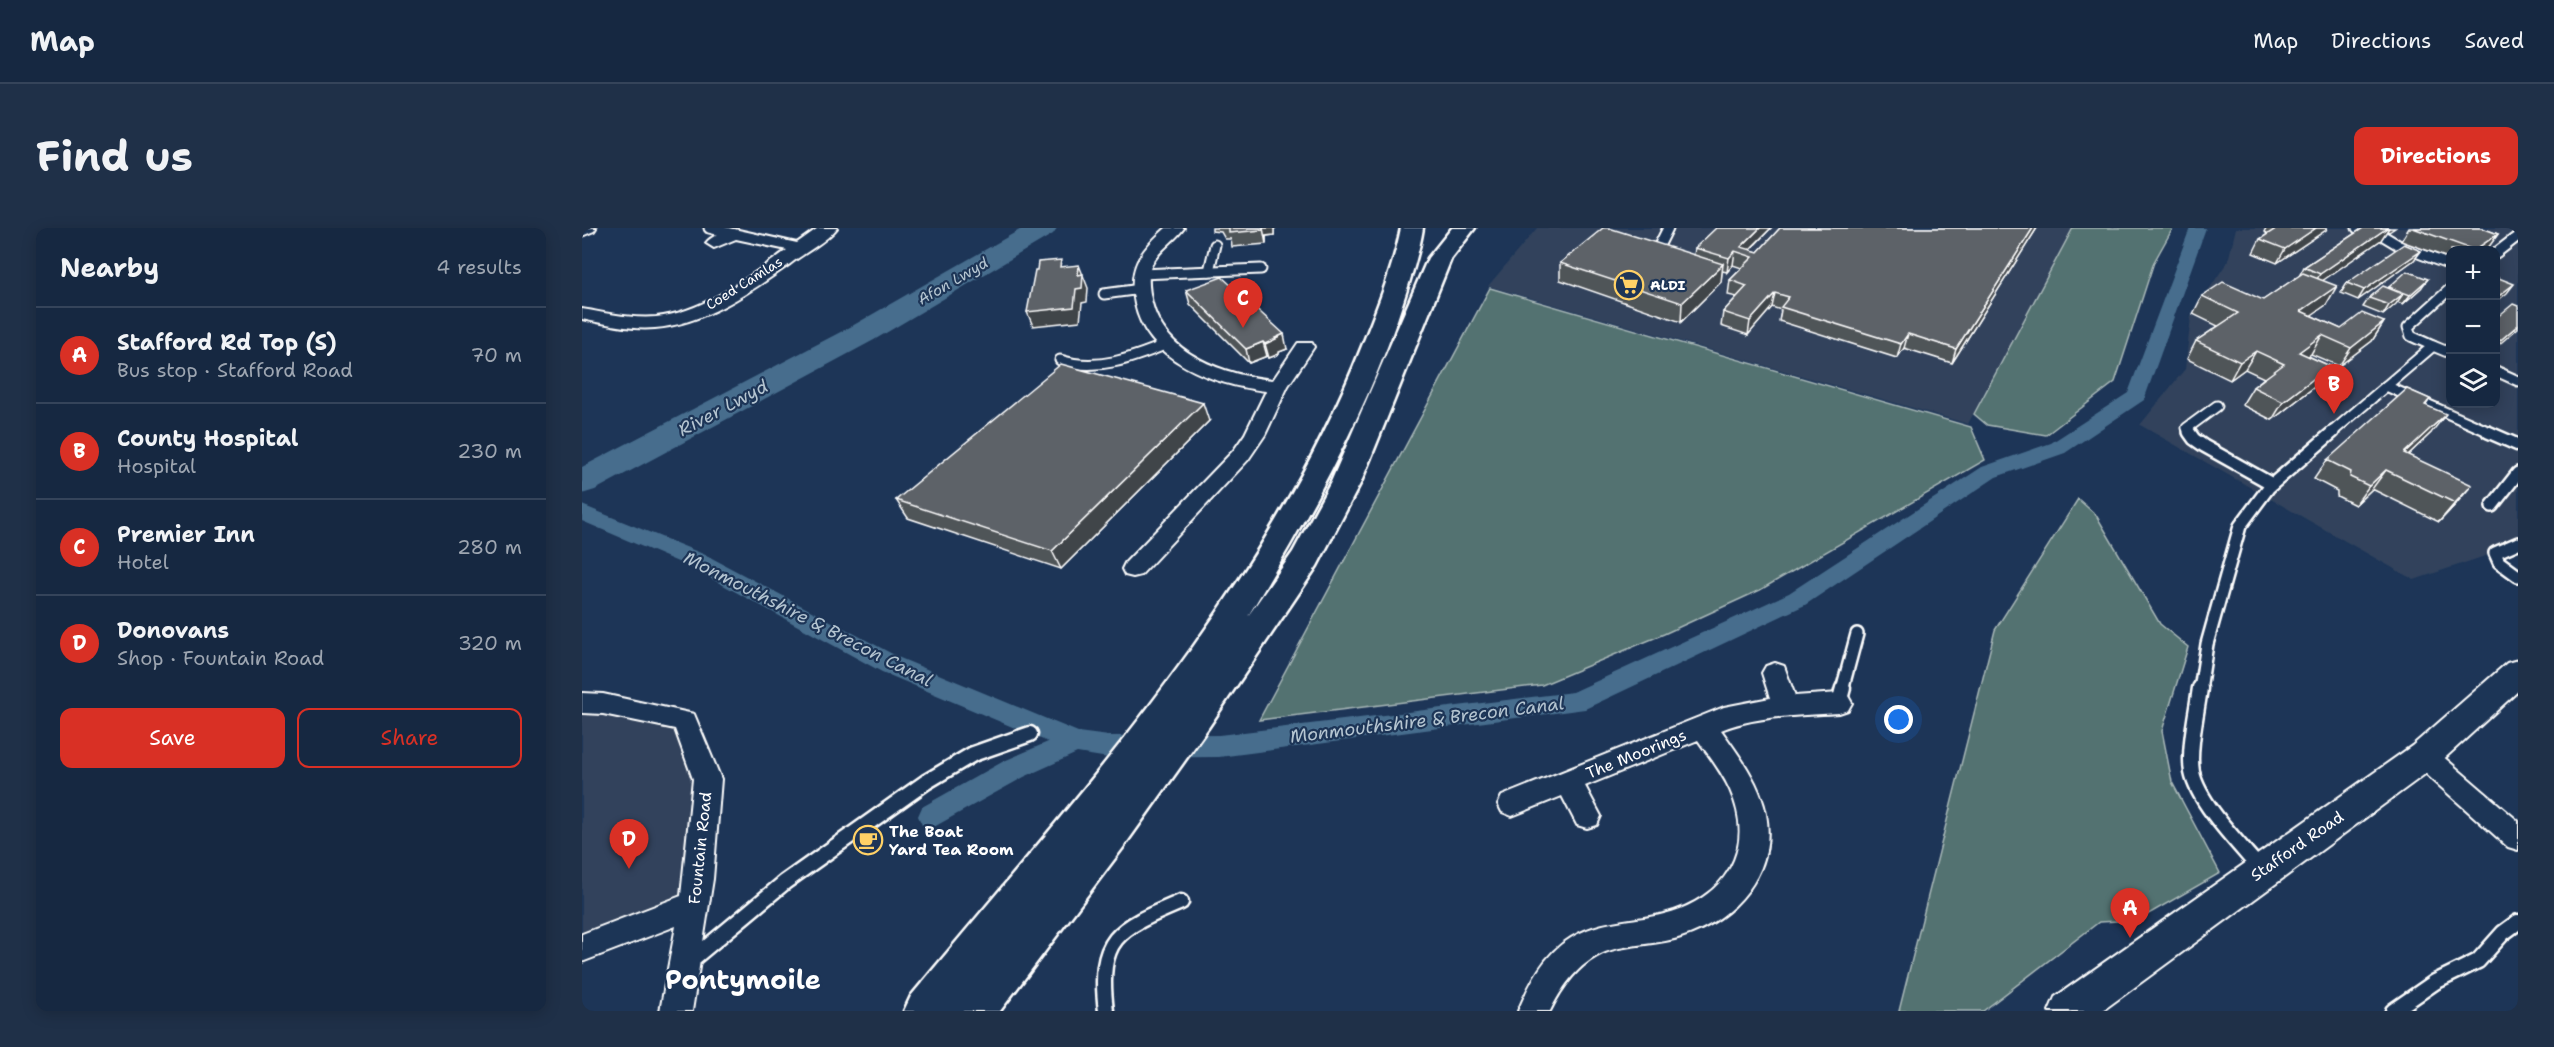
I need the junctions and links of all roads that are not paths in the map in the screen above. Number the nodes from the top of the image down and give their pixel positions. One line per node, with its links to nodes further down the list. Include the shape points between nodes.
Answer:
1 (588, 228): 8 (street)
2 (829, 228): 12 (street, Coed Camlas)
3 (1176, 228): 18 (street, via 1144,262)
4 (1412, 228): 45 (main road, via 1374,349 1352,402 1324,460 1247,589)
5 (1464, 228): 45 (main road, via 1440,258 1346,482 1306,558)
6 (1668, 228): 14 (lane)
7 (2357, 228): 15 (lane)
8 (582, 231)
9 (712, 236): 12 (street, Coed Camlas, via 734,234)
10 (2518, 236): 13 (lane)
11 (1215, 245): 17 (lane)
12 (799, 248): 21 (street, Coed Camlas, via 714,304 687,316 644,323)
13 (2500, 250)
14 (1652, 253)
15 (2446, 263)
16 (1261, 269): 17 (lane)
17 (1209, 271): 18 (lane)
18 (1141, 281): 20 (lane); 22 (street, via 1145,317)
19 (2446, 293): 23 (lane, via 2408,327 2411,336)
20 (1104, 294)
21 (582, 314)
22 (1167, 344): 26 (lane, via 1085,367); 29 (street, via 1185,359 1218,373 1252,384)
23 (2433, 346): 25 (lane); 30 (lane)
24 (1305, 347): 29 (street)
25 (2446, 351)
26 (1060, 360)
27 (2500, 373): 28 (lane)
28 (2518, 381)
29 (1278, 386): 37 (street, via 1256,435 1241,455)
30 (2386, 386): 32 (lane); 34 (lane)
31 (2217, 406): 34 (lane, via 2187,428 2194,439)
32 (2518, 445)
33 (2518, 473): 35 (lane)
34 (2272, 484): 54 (lane, via 2240,526 2207,644 2192,754 2192,772 2210,810)
35 (2492, 506)
36 (2518, 543): 38 (lane, via 2495,554 2499,562)
37 (1133, 570)
38 (2518, 576)
39 (1857, 634): 43 (lane)
40 (2518, 672): 48 (street, Stafford Road)
41 (1775, 674): 44 (street)
42 (582, 703): 56 (street, Fountain Road, via 685,721 707,779)
43 (1839, 703): 44 (street, The Moorings)
44 (1785, 707): 46 (street, The Moorings, via 1733,714)
45 (1181, 713): 52 (main road)
46 (1704, 727): 49 (street, The Moorings); 67 (street, The Moorings, via 1731,766 1752,814 1751,860 1741,880 1724,901 1705,914 1662,929 1611,935 1584,947 1563,963)
47 (1030, 734): 60 (lane, via 973,754 926,782 785,882)
48 (2424, 756): 53 (street); 54 (street, Stafford Road)
49 (1568, 781): 50 (street, The Moorings); 51 (street, The Moorings)
50 (1512, 804)
51 (1587, 816)
52 (1092, 832): 59 (main road); 64 (main road); 65 (main road)
53 (2518, 838)
54 (2261, 871): 68 (street, Stafford Road)
55 (1181, 902): 66 (lane, via 1131,922 1110,942 1103,963)
56 (694, 905): 58 (street); 60 (street, Fountain Road)
57 (2518, 922): 69 (lane, via 2478,961 2435,982)
58 (582, 948)
59 (973, 952): 62 (main road); 63 (main road)
60 (685, 965): 61 (street, Fountain Road)
61 (676, 1011)
62 (908, 1011)
63 (926, 1011)
64 (973, 1011)
65 (993, 1011)
66 (1106, 1011)
67 (1534, 1011)
68 (2069, 1011)
69 (2393, 1011)

